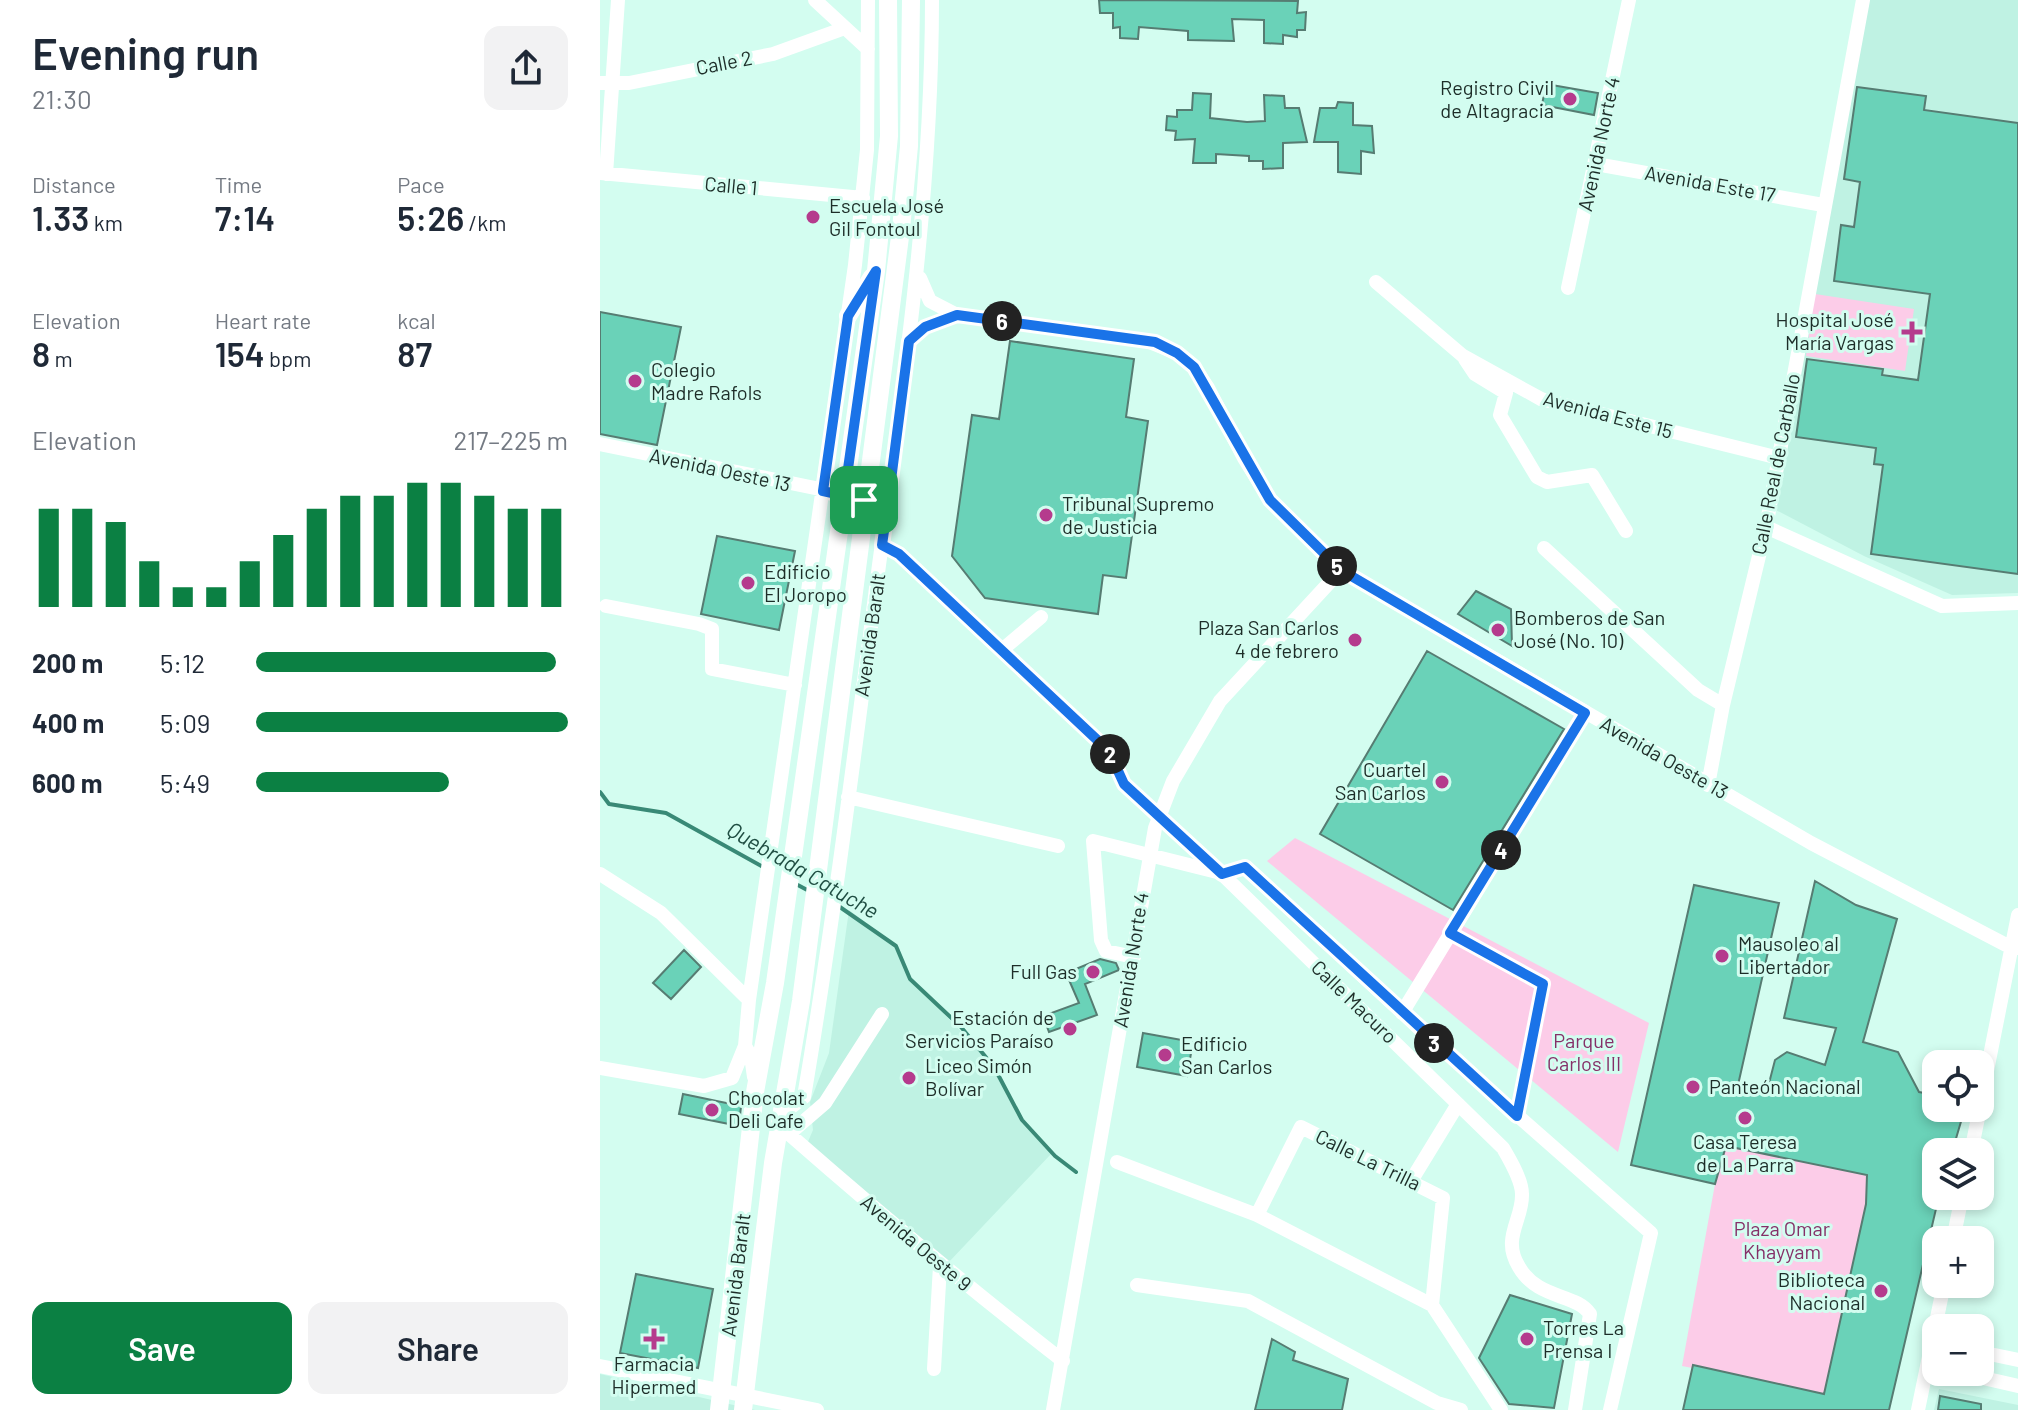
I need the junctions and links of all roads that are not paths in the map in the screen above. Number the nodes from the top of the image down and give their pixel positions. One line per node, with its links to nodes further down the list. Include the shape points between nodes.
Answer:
1 (618, 0): 11 (street)
2 (815, 0): 9 (street)
3 (868, 0): 10 (street, Avenida Baralt)
4 (888, 0): 16 (main road, Avenida Baralt, via 889,136)
5 (911, 0): 28 (main road, Avenida Baralt, via 908,160)
6 (932, 0): 17 (street, Avenida Baralt, via 930,120)
7 (1629, 0): 12 (street, Avenida Norte 4)
8 (1863, 0): 15 (street, Calle Real de Carballo)
9 (845, 28): 10 (street); 11 (street, Calle 2, via 773,54)
10 (868, 49): 14 (street, Avenida Baralt)
11 (606, 84): 13 (street)
12 (1596, 164): 15 (street, Avenida Este 17); 19 (street, Avenida Norte 4)
13 (603, 174): 14 (street, Calle 1)
14 (863, 198): 21 (street, Avenida Baralt)
15 (1823, 205): 25 (street, Calle Real de Carballo)
16 (876, 271): 21 (main road); 27 (main road, Avenida Baralt)
17 (918, 273): 20 (street, Avenida Oeste 13, via 930,301); 22 (street, Avenida Baralt)
18 (1376, 282): 23 (street, Avenida Este 15)
19 (1568, 288)
20 (957, 315): 22 (street, via 925,327); 34 (street, Avenida Oeste 13, via 1147,341 1177,353 1199,374 1270,500)
21 (848, 316): 26 (street, Avenida Baralt)
22 (909, 341): 29 (street, Avenida Baralt)
23 (1463, 356): 25 (street, Avenida Este 15, via 1541,399); 31 (street, via 1475,374 1506,393 1500,415 1537,477 1547,482 1592,475)
24 (600, 444): 26 (street, Avenida Oeste 13)
25 (1779, 458): 30 (street, Calle Real de Carballo)
26 (823, 491): 27 (street, Avenida Oeste 13); 39 (street, Avenida Baralt)
27 (844, 497): 28 (street, Avenida Oeste 13); 57 (main road, Avenida Baralt)
28 (864, 500): 29 (street, Avenida Oeste 13); 59 (main road, Avenida Baralt, via 801,1001)
29 (888, 503): 32 (street, Avenida Baralt)
30 (1766, 527): 35 (street, via 1942,606); 40 (street, Calle Real de Carballo)
31 (1626, 531)
32 (882, 545): 38 (street, via 899,554); 43 (street, Avenida Baralt)
33 (1544, 548): 40 (street, via 1698,690)
34 (1341, 570): 41 (street, Avenida Oeste 13); 50 (street, Avenida Norte 4, via 1234,683 1190,749 1152,839)
35 (2018, 603)
36 (606, 606): 39 (street, via 712,629 712,669)
37 (1041, 617): 38 (street)
38 (1003, 649): 46 (street, Calle Macuro, via 1109,751 1124,784)
39 (795, 685): 51 (street, Avenida Baralt)
40 (1723, 705): 42 (street, Calle Real de Carballo)
41 (1585, 713): 42 (street, Avenida Oeste 13); 48 (street)
42 (1708, 785): 49 (street, Avenida Oeste 13)
43 (848, 797): 44 (street); 59 (street, Avenida Baralt, via 804,1097)
44 (1058, 846)
45 (600, 874): 51 (street, via 661,913)
46 (1222, 874): 50 (street, via 1093,841 1101,940 1106,951); 52 (street, via 1245,867); 58 (street, Calle Macuro)
47 (2018, 915): 49 (street)
48 (1450, 933): 52 (street); 60 (street, via 1543,984)
49 (2014, 947): 55 (street)
50 (1134, 957): 70 (street, Avenida Norte 4)
51 (749, 1000): 54 (street, Avenida Baralt)
52 (1402, 1013): 60 (street)
53 (882, 1014): 61 (street, via 825,1103)
54 (745, 1046): 56 (street, via 732,1078 718,1085); 57 (street, Avenida Baralt)
55 (1992, 1050)
56 (600, 1068)
57 (755, 1092): 76 (main road, Avenida Baralt)
58 (1458, 1104): 63 (street); 83 (street, Calle Macuro, via 1503,1148 1511,1163 1522,1194 1512,1238 1518,1267 1543,1293 1579,1304 1590,1314)
59 (781, 1115): 61 (street, Avenida Oeste 9); 77 (main road, Avenida Baralt)
60 (1517, 1116): 84 (street, via 1651,1233)
61 (789, 1134): 65 (street, Avenida Oeste 9)
62 (1117, 1162): 64 (street)
63 (1411, 1181): 64 (street, Calle La Trilla, via 1301,1127); 67 (street, Calle La Trilla, via 1443,1198)
64 (1257, 1215): 67 (street)
65 (940, 1266): 70 (street, Avenida Oeste 9); 72 (street)
66 (1137, 1285): 81 (street, via 1248,1301 1437,1403)
67 (1432, 1305): 82 (street)
68 (1994, 1355): 69 (street)
69 (2018, 1360)
70 (1063, 1361): 80 (street, Avenida Norte 4)
71 (600, 1366): 76 (street)
72 (934, 1369)
73 (1994, 1380): 75 (street)
74 (1926, 1386): 85 (street)
75 (2018, 1386)
76 (722, 1389): 77 (street); 78 (main road, Avenida Baralt)
77 (744, 1402): 79 (street)
78 (719, 1410)
79 (817, 1410)
80 (1053, 1410)
81 (1461, 1410)
82 (1501, 1410)
83 (1575, 1410)
84 (1610, 1410)
85 (1918, 1410)

